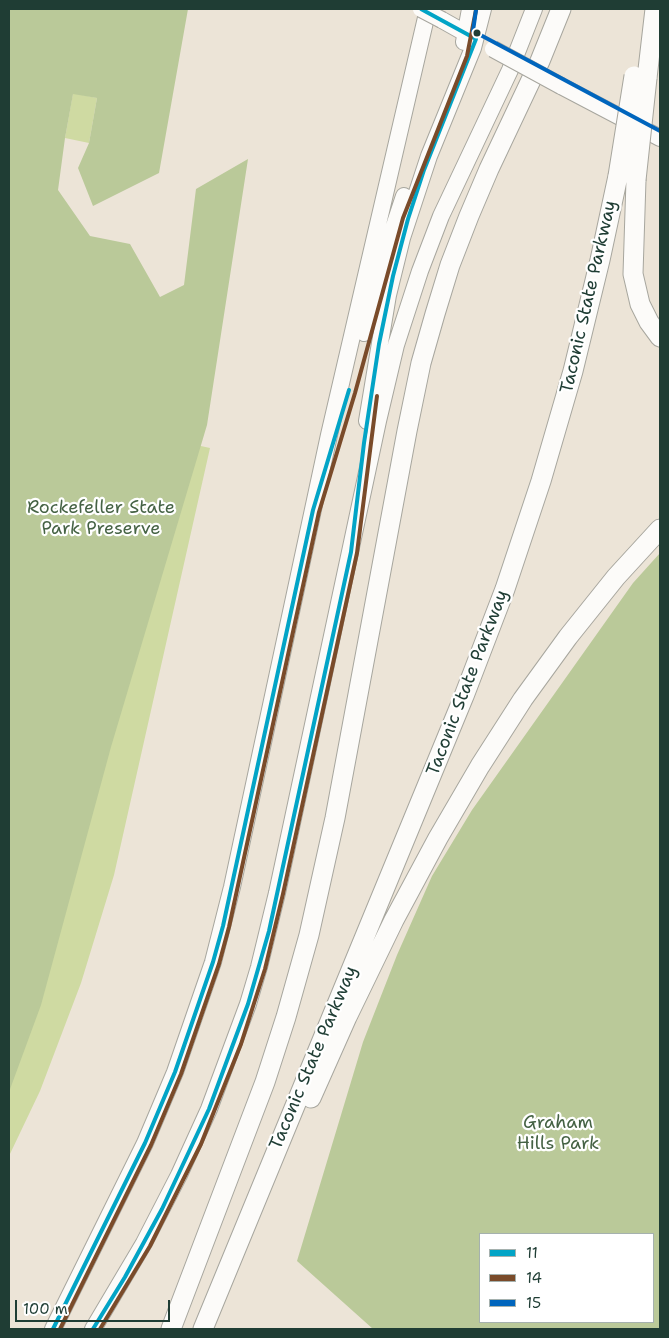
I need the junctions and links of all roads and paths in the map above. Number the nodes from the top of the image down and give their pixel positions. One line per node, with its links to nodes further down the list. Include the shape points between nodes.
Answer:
1 (421, 9): 9 (main road, bridge)
2 (428, 9): 13 (main road)
3 (470, 9): 9 (main road)
4 (483, 9): 9 (main road)
5 (534, 9): 15 (main road, via 510,70 441,216 413,289 386,382)
6 (561, 9): 19 (highway, Taconic State Parkway, via 472,208 435,314 410,414 335,818 309,935 265,1082)
7 (644, 9): 10 (highway, Taconic State Parkway)
8 (655, 9): 10 (highway)
9 (471, 36): 11 (main road, bridge); 13 (main road, via 397,216); 15 (main road, via 408,219 393,276 379,344)
10 (641, 77): 12 (highway, bridge, via 633,274 640,304); 16 (highway, Taconic State Parkway, bridge, via 576,362 518,553 464,696)
11 (660, 138)
12 (660, 337)
13 (313, 510): 17 (main road, via 213,962 175,1072 145,1143)
14 (660, 528): 16 (highway, via 568,637 483,760 384,941 293,1139)
15 (350, 552): 18 (main road, via 277,894 248,1004 212,1101 179,1175 144,1243)
16 (273, 1157): 20 (highway, Taconic State Parkway)
17 (53, 1329)
18 (93, 1329)
19 (171, 1329)
20 (203, 1329)

